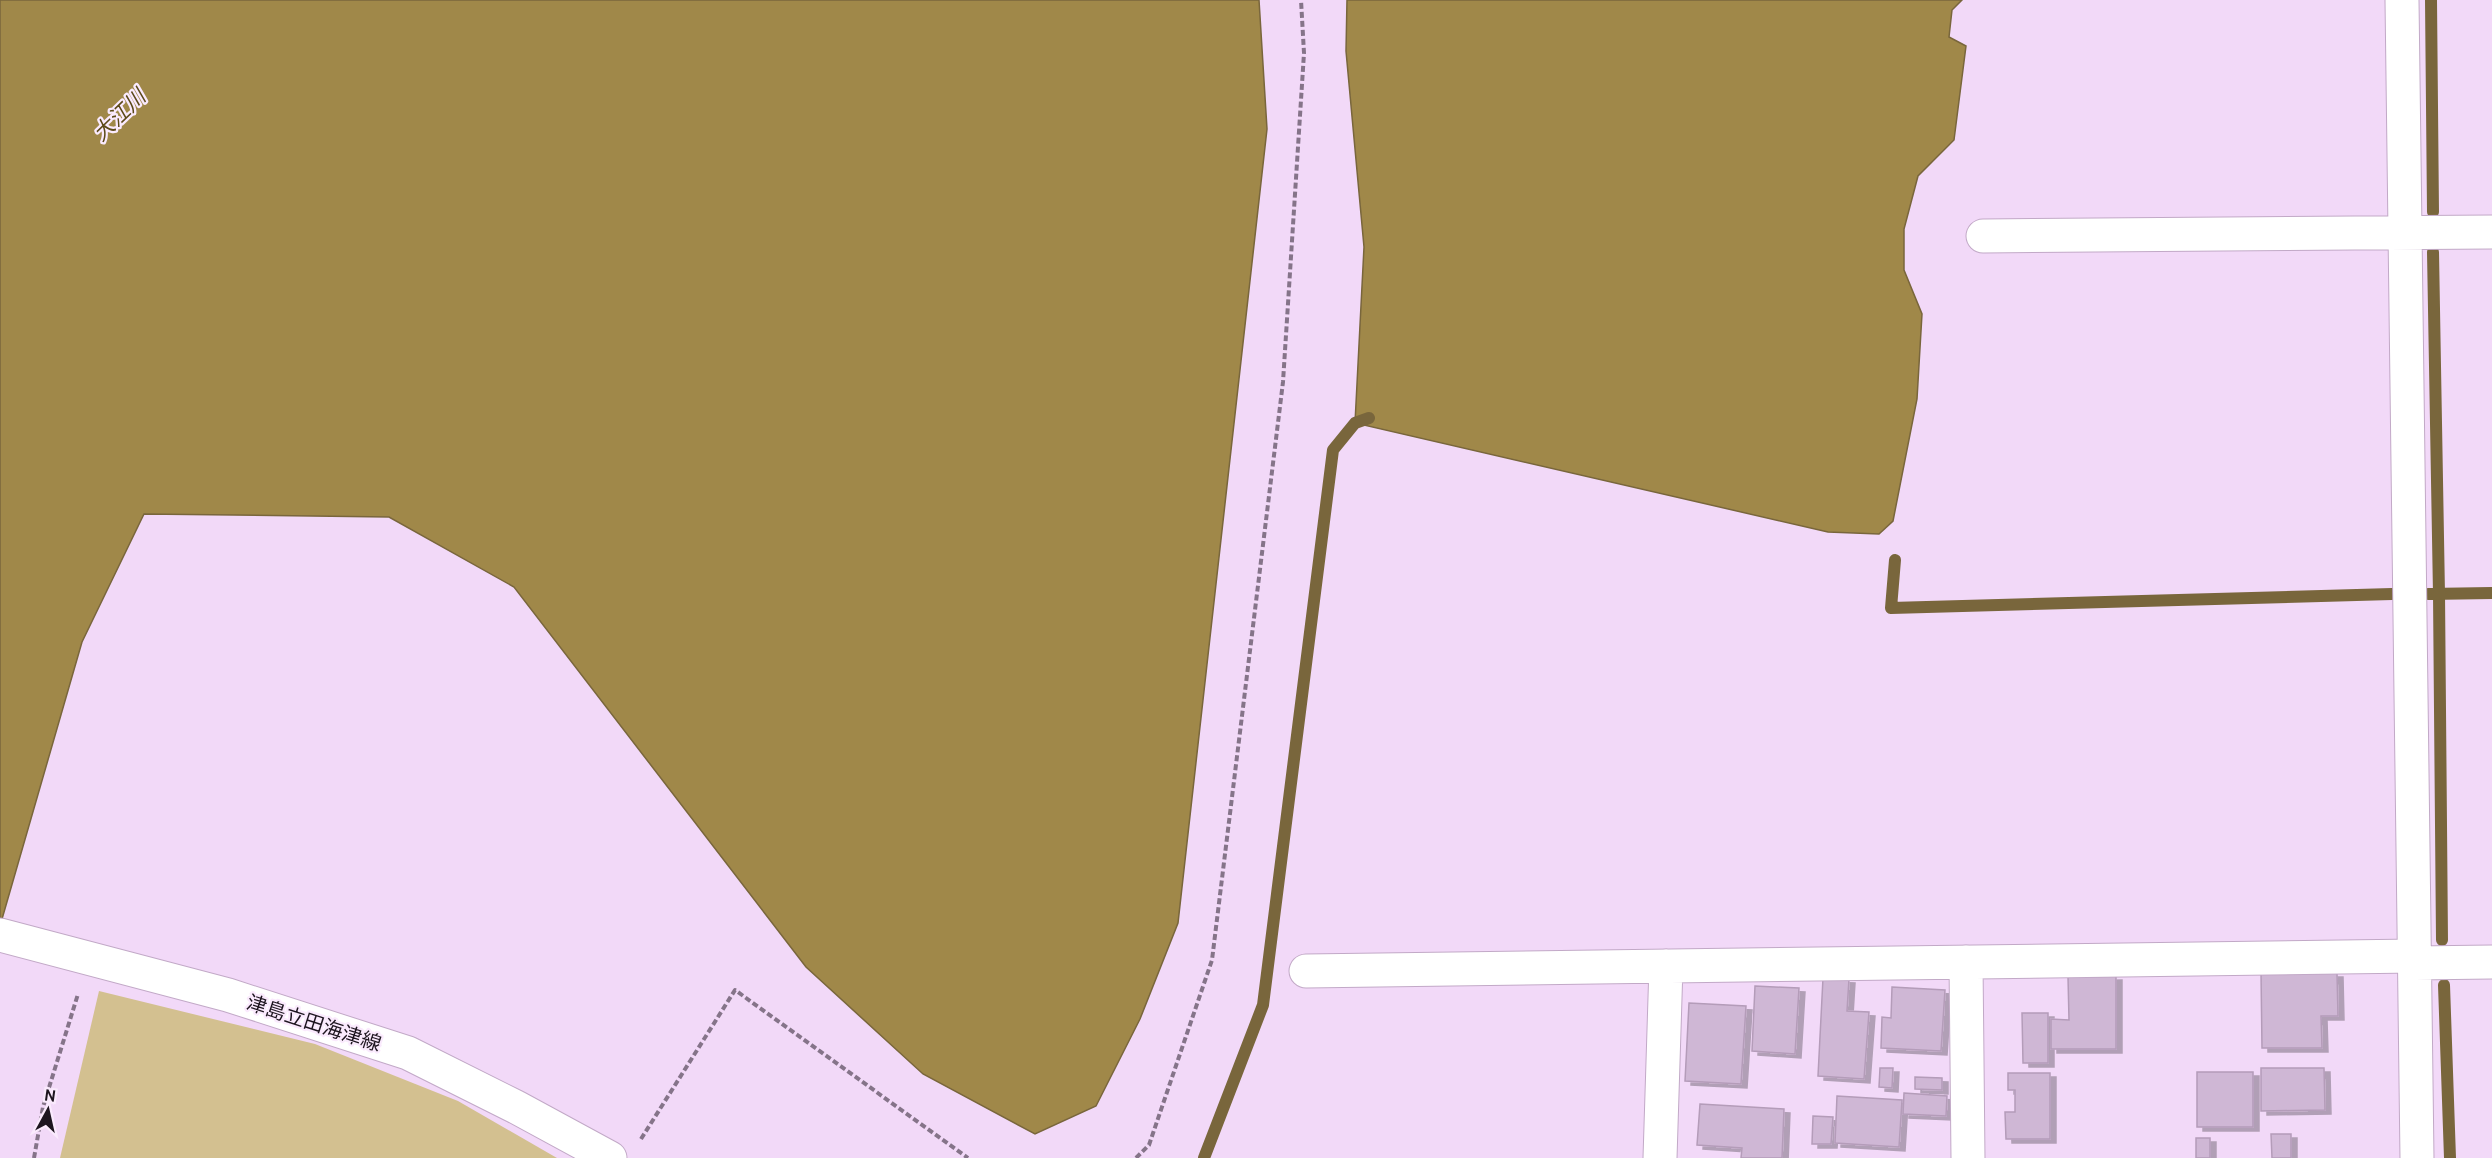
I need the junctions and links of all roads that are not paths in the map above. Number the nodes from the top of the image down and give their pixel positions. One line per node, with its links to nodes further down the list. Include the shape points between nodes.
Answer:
1 (2402, 0): 3 (street)
2 (2492, 232): 3 (street)
3 (2405, 233): 4 (street); 6 (street)
4 (1983, 236)
5 (0, 935): 11 (street, 津島立田海津線, via 228,995 408,1053 516,1107)
6 (2415, 959): 7 (street); 8 (street); 14 (street)
7 (1966, 962): 9 (street); 13 (street)
8 (2492, 962)
9 (1666, 966): 10 (street); 12 (street)
10 (1306, 971)
11 (624, 1151)
12 (1660, 1158)
13 (1968, 1158)
14 (2417, 1158)

